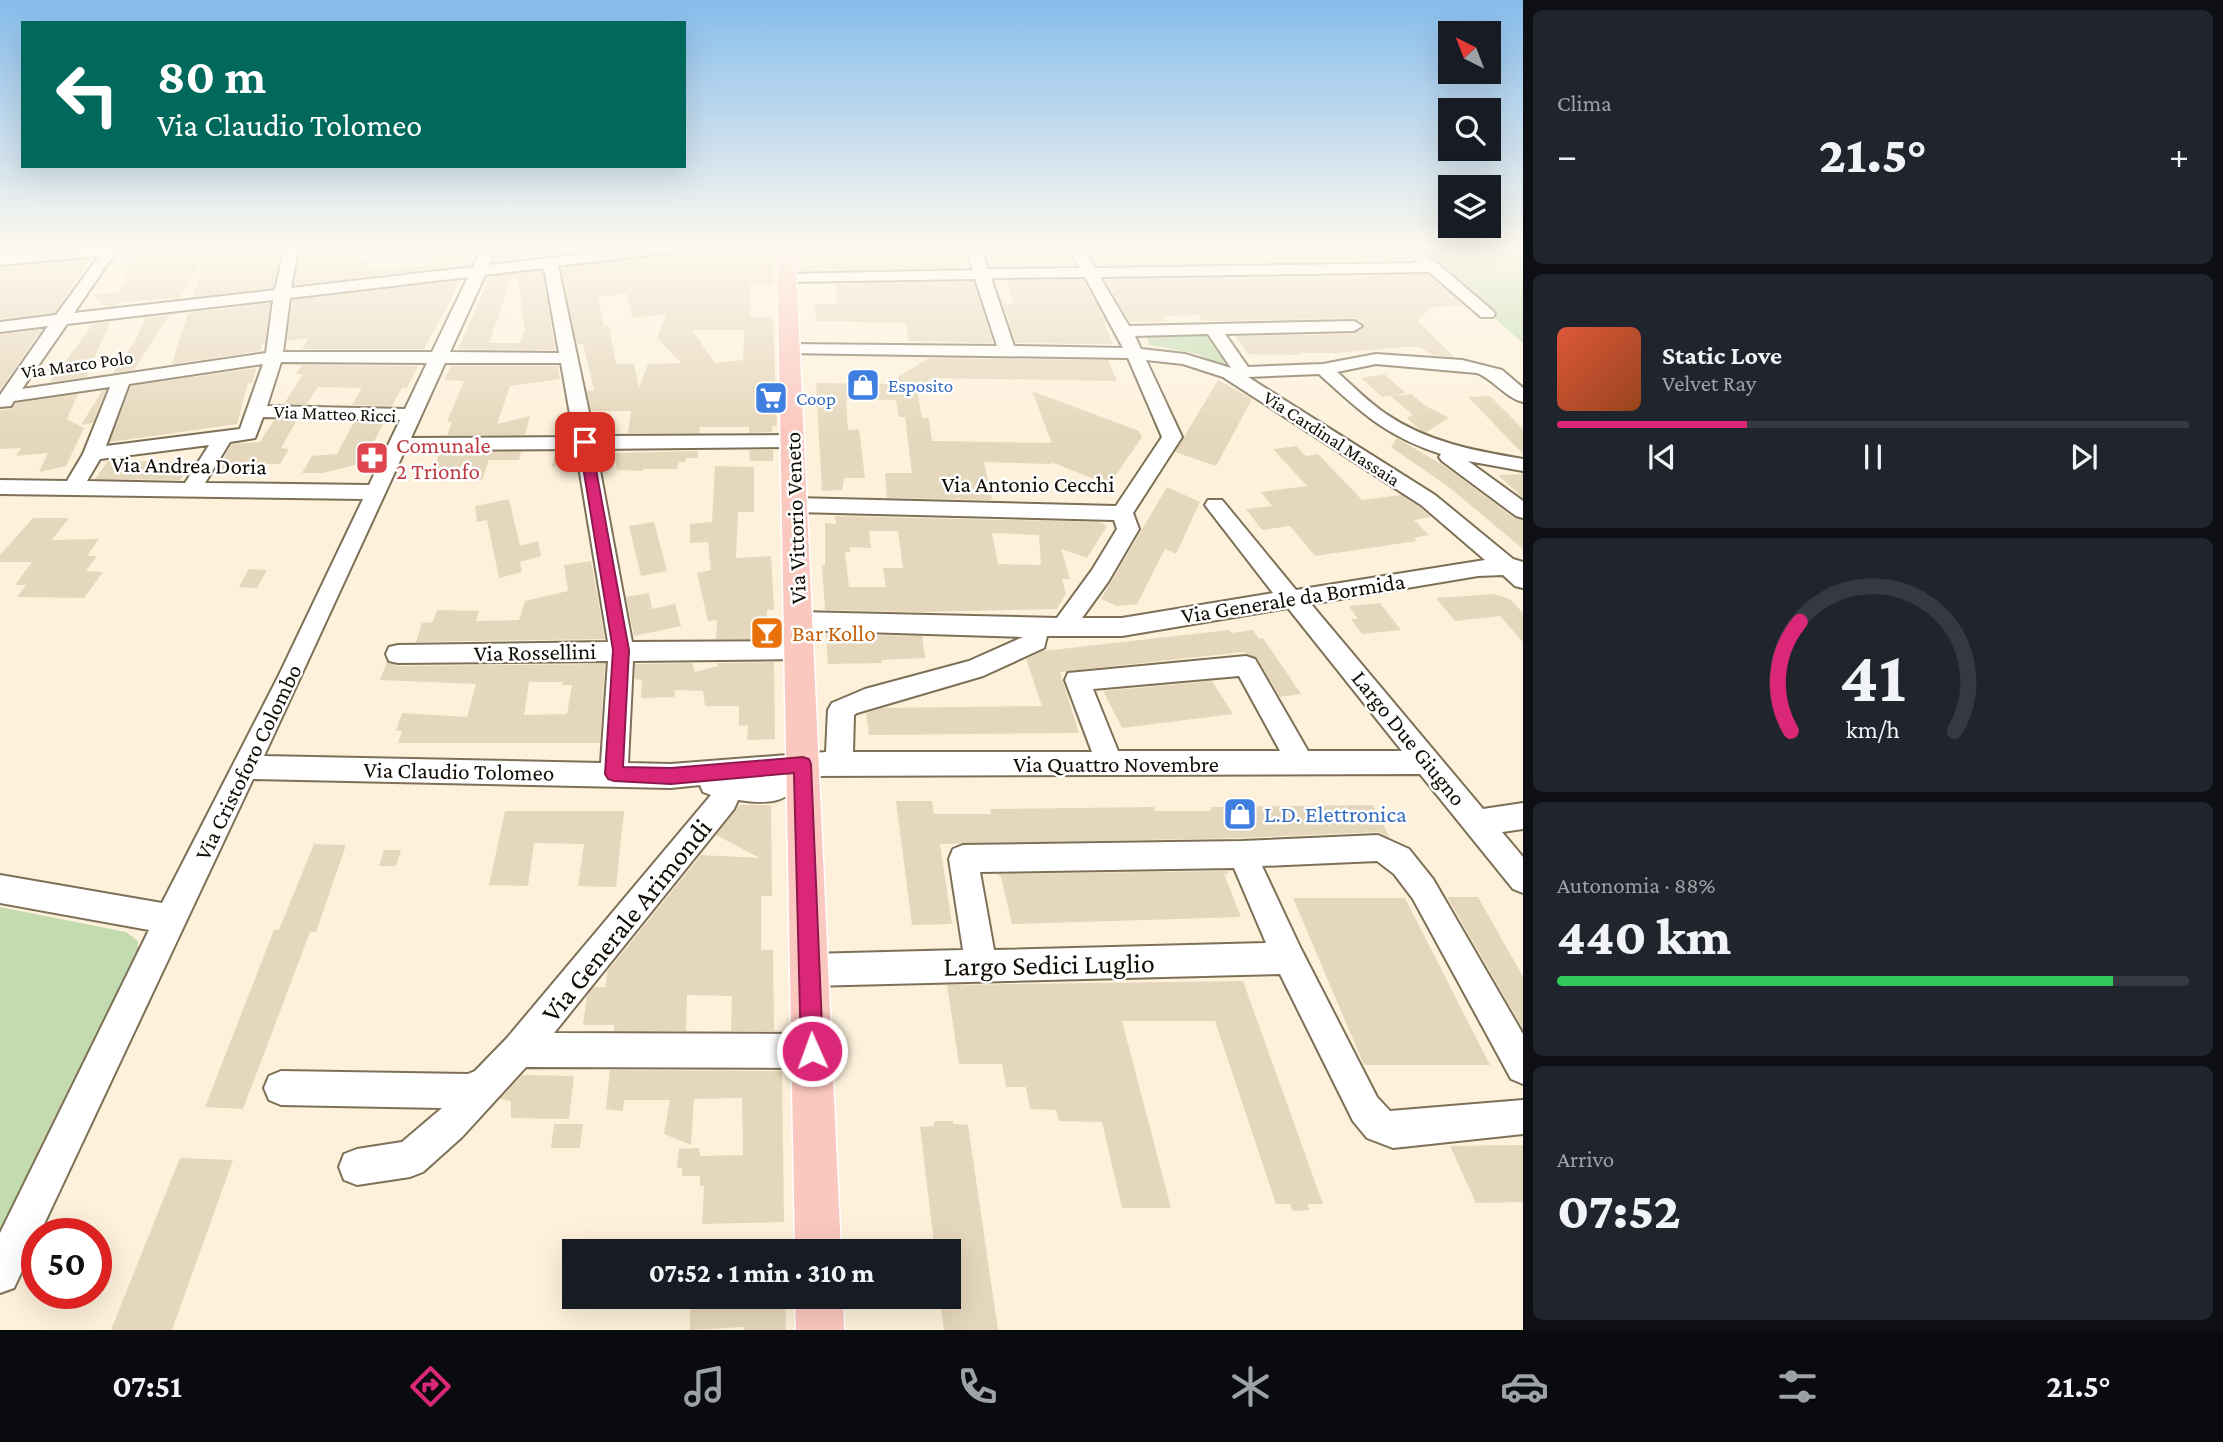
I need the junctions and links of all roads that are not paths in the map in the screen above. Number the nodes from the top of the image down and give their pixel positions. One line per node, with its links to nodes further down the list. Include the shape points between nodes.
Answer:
1 (71, 309): 11 (street)
2 (151, 309): 11 (street)
3 (280, 309): 19 (street)
4 (461, 309): 20 (street, Via Cristoforo Colombo)
5 (559, 309): 21 (street)
6 (789, 309): 16 (main road, Via Vittorio Veneto)
7 (994, 309): 17 (street)
8 (1111, 309): 15 (street)
9 (1481, 309): 10 (street)
10 (1487, 314)
11 (64, 319): 13 (street); 25 (street)
12 (1354, 326): 14 (street)
13 (0, 327)
14 (1213, 329): 15 (street); 23 (street)
15 (1124, 331): 18 (street)
16 (790, 349): 17 (street, Via Cardinal Massaia); 34 (main road, Via Vittorio Veneto)
17 (1007, 352): 18 (street, Via Cardinal Massaia)
18 (1134, 353): 23 (street, Via Cardinal Massaia); 47 (street, Via Antonio Cecchi, via 1172,436)
19 (274, 357): 20 (street, Via Marco Polo); 27 (street, Via Marco Polo); 30 (street)
20 (439, 358): 21 (street, Via Marco Polo); 31 (street, Via Cristoforo Colombo)
21 (569, 358): 35 (street)
22 (1323, 369): 24 (street); 28 (street, via 1376,359 1481,368 1496,374); 32 (street)
23 (1236, 372): 24 (street); 48 (street, Via Cardinal Massaia, via 1428,500)
24 (1288, 372): 32 (street)
25 (23, 377): 26 (street); 29 (street)
26 (0, 378)
27 (122, 379): 29 (street, Via Marco Polo); 38 (street)
28 (1523, 397)
29 (5, 402)
30 (258, 411): 31 (street, Via Matteo Ricci); 33 (street, via 248,434)
31 (412, 415): 36 (street, Via Cristoforo Colombo)
32 (1380, 419): 37 (street)
33 (224, 437): 38 (street); 42 (street)
34 (793, 441): 35 (street); 44 (main road, Via Vittorio Veneto)
35 (585, 442): 36 (street); 53 (street)
36 (399, 444): 43 (street, Via Cristoforo Colombo)
37 (1437, 448): 39 (street); 46 (street)
38 (93, 454): 41 (street)
39 (1523, 465)
40 (0, 487): 41 (street, Via Andrea Doria)
41 (73, 488): 42 (street, Via Andrea Doria)
42 (191, 490): 43 (street, Via Andrea Doria)
43 (378, 492): 60 (street, Via Cristoforo Colombo)
44 (795, 505): 47 (street, Via Antonio Cecchi); 50 (main road, Via Vittorio Veneto)
45 (1215, 505): 49 (street, Largo Due Giugno)
46 (1523, 511)
47 (1122, 513): 52 (street, via 1128,529)
48 (1519, 571): 49 (street, Via Generale da Bormida, via 1478,568)
49 (1292, 598): 52 (street, Via Generale da Bormida, via 1122,627); 56 (street, Largo Due Giugno)
50 (798, 621): 51 (street, Via Generale da Bormida); 54 (main road, Via Vittorio Veneto)
51 (1034, 627): 52 (street, Via Generale da Bormida); 58 (street, via 1036,641 1012,656 850,704 841,710)
52 (1063, 627)
53 (621, 650): 54 (street, Via Rossellini); 55 (street, Via Rossellini); 61 (street)
54 (799, 650): 58 (main road, Via Vittorio Veneto)
55 (398, 654)
56 (1429, 762): 57 (street, Via Quattro Novembre); 65 (street, Largo Due Giugno)
57 (1301, 763): 59 (street, Via Quattro Novembre); 59 (street, via 1246,666 1077,680)
58 (821, 765): 59 (street, Via Quattro Novembre); 62 (street, Via Claudio Tolomeo); 63 (street, Via Claudio Tolomeo, via 783,787); 72 (main road, Via Vittorio Veneto)
59 (1110, 765)
60 (247, 767): 61 (street, Via Claudio Tolomeo); 69 (street, Via Cristoforo Colombo)
61 (614, 774): 62 (street, Via Claudio Tolomeo)
62 (671, 776): 63 (street, Via Claudio Tolomeo)
63 (727, 787): 73 (street, Via Generale Arimondi, via 724,800)
64 (1523, 816): 65 (street)
65 (1477, 822): 67 (street, Largo Due Giugno)
66 (1242, 854): 70 (street); 71 (street, via 963,859); 75 (street, via 1378,848 1392,852 1423,889)
67 (1523, 879)
68 (0, 889): 69 (street)
69 (170, 919): 81 (street, Via Cristoforo Colombo)
70 (1289, 958): 71 (street, Largo Sedici Luglio); 78 (street, via 1365,1109 1379,1126 1393,1130)
71 (981, 964): 72 (street, Largo Sedici Luglio)
72 (809, 970): 74 (main road, Via Vittorio Veneto)
73 (519, 1050): 74 (street); 76 (street, Via Generale Arimondi)
74 (812, 1051): 80 (main road, Via Vittorio Veneto)
75 (1523, 1067)
76 (486, 1085): 77 (street, via 468,1091); 79 (street, Via Generale Arimondi, via 450,1125 410,1159)
77 (281, 1088)
78 (1523, 1117)
79 (357, 1167)
80 (818, 1239)
81 (0, 1274)
82 (819, 1309): 83 (main road)
83 (820, 1330)

